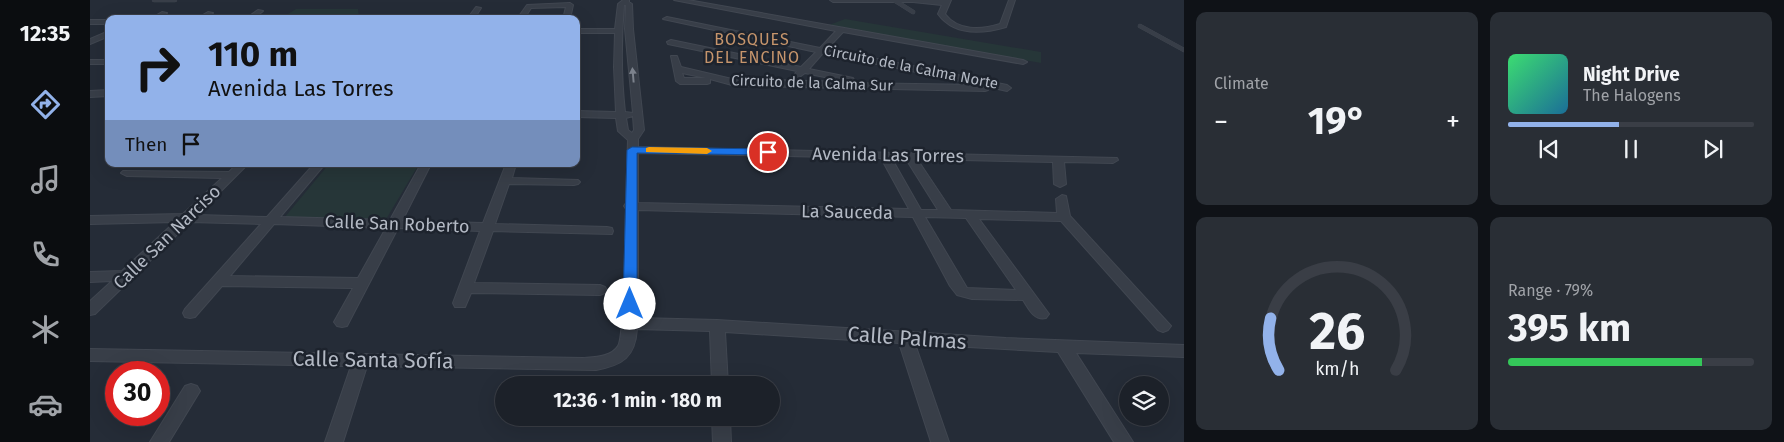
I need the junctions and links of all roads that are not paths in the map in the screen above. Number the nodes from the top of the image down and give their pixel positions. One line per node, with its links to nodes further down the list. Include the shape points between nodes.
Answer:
1 (154, 0): 2 (lane)
2 (176, 0)
3 (677, 0): 23 (street)
4 (833, 0): 5 (street)
5 (894, 0): 8 (street); 12 (lane)
6 (1012, 0): 8 (street, via 1006,23 986,30 962,28 944,20 940,14)
7 (626, 1): 25 (street, via 620,4); 45 (street, Calle Santa Sofía, one-way to 7, via 629,4)
8 (948, 2)
9 (478, 8): 17 (street)
10 (260, 11): 16 (street)
11 (210, 12): 15 (street)
12 (913, 12)
13 (164, 13): 14 (street)
14 (160, 15)
15 (205, 15)
16 (254, 15)
17 (473, 15)
18 (523, 15): 19 (street, via 529,6 570,4)
19 (567, 15)
20 (90, 22): 21 (street)
21 (105, 22)
22 (1140, 26): 31 (lane)
23 (841, 30): 30 (street); 34 (street)
24 (580, 31): 25 (street)
25 (618, 31): 44 (street)
26 (105, 35): 28 (street)
27 (670, 35): 30 (street, Circuito de la Calma Norte); 35 (street); 36 (street, Circuito de la Calma Sur, via 677,69 732,82)
28 (91, 42): 29 (street)
29 (105, 42)
30 (822, 50): 35 (street); 38 (street, Circuito de la Calma Norte)
31 (1184, 50)
32 (90, 62): 33 (street)
33 (105, 62)
34 (1023, 62)
35 (802, 70): 36 (street); 37 (street)
36 (788, 85): 37 (street, Circuito de la Calma Sur)
37 (879, 86): 38 (street, Circuito de la Calma Sur)
38 (1007, 88)
39 (105, 93): 40 (street)
40 (90, 94)
41 (90, 102): 42 (street)
42 (105, 102)
43 (580, 106): 44 (street)
44 (620, 111): 45 (street); 46 (street); 47 (street, via 623,131)
45 (636, 111): 47 (street, Calle Santa Sofía, via 639,130)
46 (580, 114)
47 (632, 144): 48 (street, Avenida Las Torres); 62 (street, Calle Santa Sofía)
48 (885, 155): 49 (street, Avenida Las Torres); 63 (street)
49 (909, 155): 50 (street, Avenida Las Torres); 64 (street)
50 (1058, 159): 51 (street, Avenida Las Torres); 60 (street)
51 (1113, 160)
52 (240, 167): 57 (street, Calle San Narciso)
53 (317, 167): 69 (street)
54 (424, 167): 70 (street)
55 (510, 167): 58 (street)
56 (127, 173): 57 (street)
57 (232, 175): 67 (street, Calle San Narciso)
58 (505, 181): 59 (street); 71 (street)
59 (574, 182)
60 (1060, 184)
61 (1062, 199): 66 (street)
62 (630, 206): 63 (street, La Sauceda); 85 (street, Calle Santa Sofía)
63 (916, 213): 64 (street, La Sauceda); 79 (street, via 962,292)
64 (947, 214): 65 (street, La Sauceda)
65 (970, 215): 66 (street, La Sauceda); 79 (street)
66 (1064, 216): 87 (street)
67 (187, 218): 68 (street, Calle San Roberto); 69 (street, Calle San Roberto); 73 (street, Calle San Narciso)
68 (90, 220)
69 (272, 220): 70 (street, Calle San Roberto); 75 (street)
70 (395, 223): 71 (street, Calle San Roberto); 76 (street)
71 (487, 227): 72 (street, Calle San Roberto); 77 (street)
72 (607, 231)
73 (125, 276): 74 (street); 81 (street, Calle San Narciso)
74 (90, 277)
75 (219, 281): 76 (street); 82 (street)
76 (363, 283): 84 (street)
77 (465, 288): 78 (street); 80 (street)
78 (600, 290)
79 (1026, 295): 83 (street)
80 (460, 303)
81 (90, 310)
82 (190, 313)
83 (1040, 314)
84 (342, 322)
85 (630, 323): 86 (street, Calle Palmas); 92 (street, Calle Santa Sofía, via 628,345 621,354 596,364)
86 (717, 326): 88 (street, Calle Palmas); 93 (street)
87 (1163, 326)
88 (905, 337): 89 (street, Calle Palmas); 99 (street)
89 (1063, 346): 90 (street, Calle Palmas); 100 (street)
90 (1184, 351)
91 (90, 355): 92 (street, Calle Santa Sofía)
92 (360, 360): 97 (street)
93 (720, 376)
94 (191, 391): 96 (street)
95 (721, 426): 98 (street)
96 (158, 442)
97 (334, 442)
98 (722, 442)
99 (940, 442)
100 (1124, 442)

